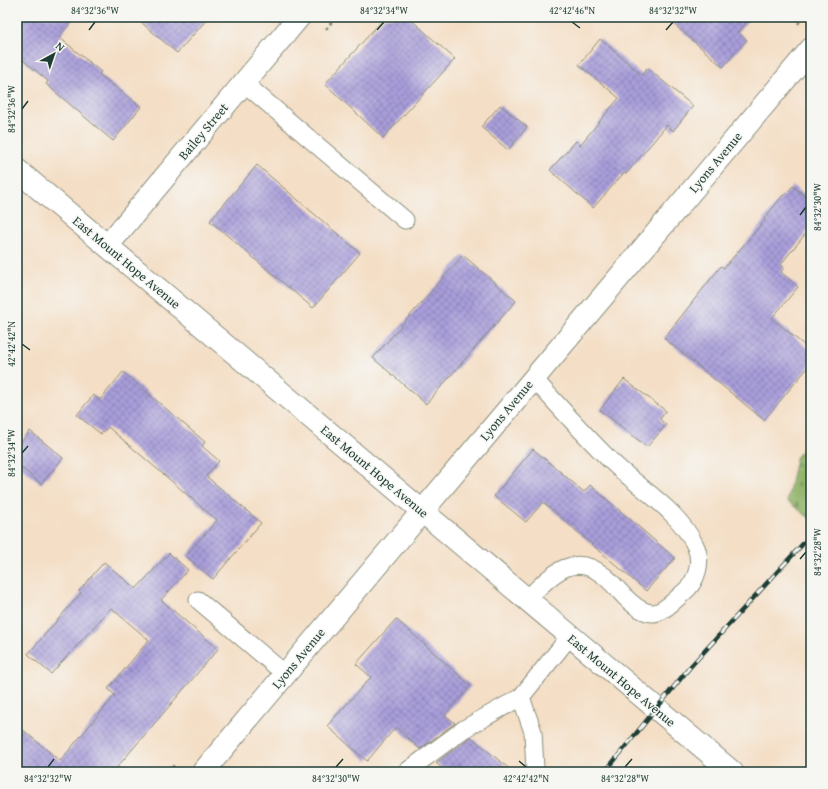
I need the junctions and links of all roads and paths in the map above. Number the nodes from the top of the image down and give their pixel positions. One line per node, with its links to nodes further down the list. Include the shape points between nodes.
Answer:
1 (299, 17): 3 (street, Bailey Street)
2 (811, 49): 7 (street, Lyons Avenue)
3 (244, 83): 5 (lane); 6 (street, Bailey Street)
4 (17, 170): 6 (street, East Mount Hope Avenue)
5 (404, 220)
6 (108, 245): 8 (street, East Mount Hope Avenue)
7 (533, 378): 8 (street, Lyons Avenue); 9 (lane, via 612,462 678,520 695,545 699,560 697,576 687,590 662,610 654,613 642,610 630,602 603,575 585,566 572,565 562,568)
8 (422, 510): 9 (street, East Mount Hope Avenue); 12 (street, Lyons Avenue)
9 (527, 599): 11 (street, East Mount Hope Avenue)
10 (198, 600): 12 (lane)
11 (570, 636): 13 (lane); 17 (street, East Mount Hope Avenue)
12 (285, 674): 14 (street, Lyons Avenue)
13 (521, 697): 15 (lane, via 464,729); 16 (lane, via 533,732 536,769)
14 (203, 772)
15 (406, 772)
16 (533, 772)
17 (732, 772)

